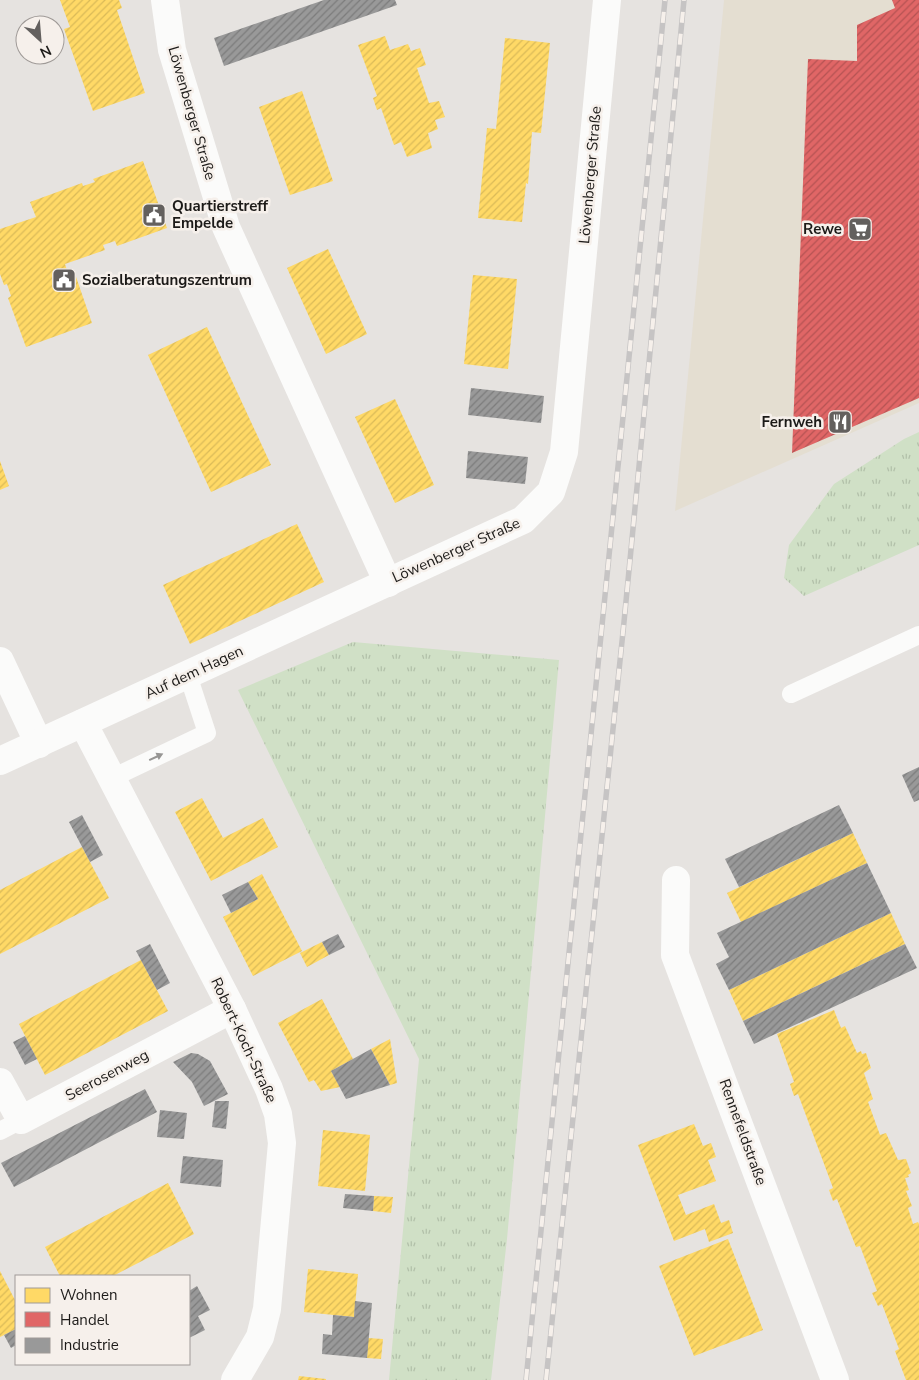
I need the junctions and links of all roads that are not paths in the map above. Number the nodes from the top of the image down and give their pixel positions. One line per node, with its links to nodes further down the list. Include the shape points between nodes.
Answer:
1 (165, 0): 3 (street, Löwenberger Straße, via 172,50 226,227)
2 (607, 0): 3 (street, Löwenberger Straße, via 564,452 551,492 523,520)
3 (388, 583): 6 (street, Auf dem Hagen)
4 (919, 635): 7 (lane)
5 (0, 661): 9 (street)
6 (188, 675): 8 (street, Auf dem Hagen); 11 (lane, one-way to 6, via 207,733)
7 (791, 694)
8 (83, 723): 9 (street, Auf dem Hagen); 11 (street, Robert-Koch-Straße)
9 (39, 744): 10 (street, Auf dem Hagen)
10 (0, 762)
11 (112, 778): 13 (street, Robert-Koch-Straße)
12 (676, 880): 17 (street, Rennefeldstraße, via 675,955)
13 (232, 1009): 15 (street, Seerosenweg); 16 (street, Robert-Koch-Straße, via 269,1089 278,1114 282,1144 267,1309 260,1337)
14 (0, 1082): 15 (street, Seerosenweg)
15 (11, 1126)
16 (235, 1380)
17 (836, 1380)

